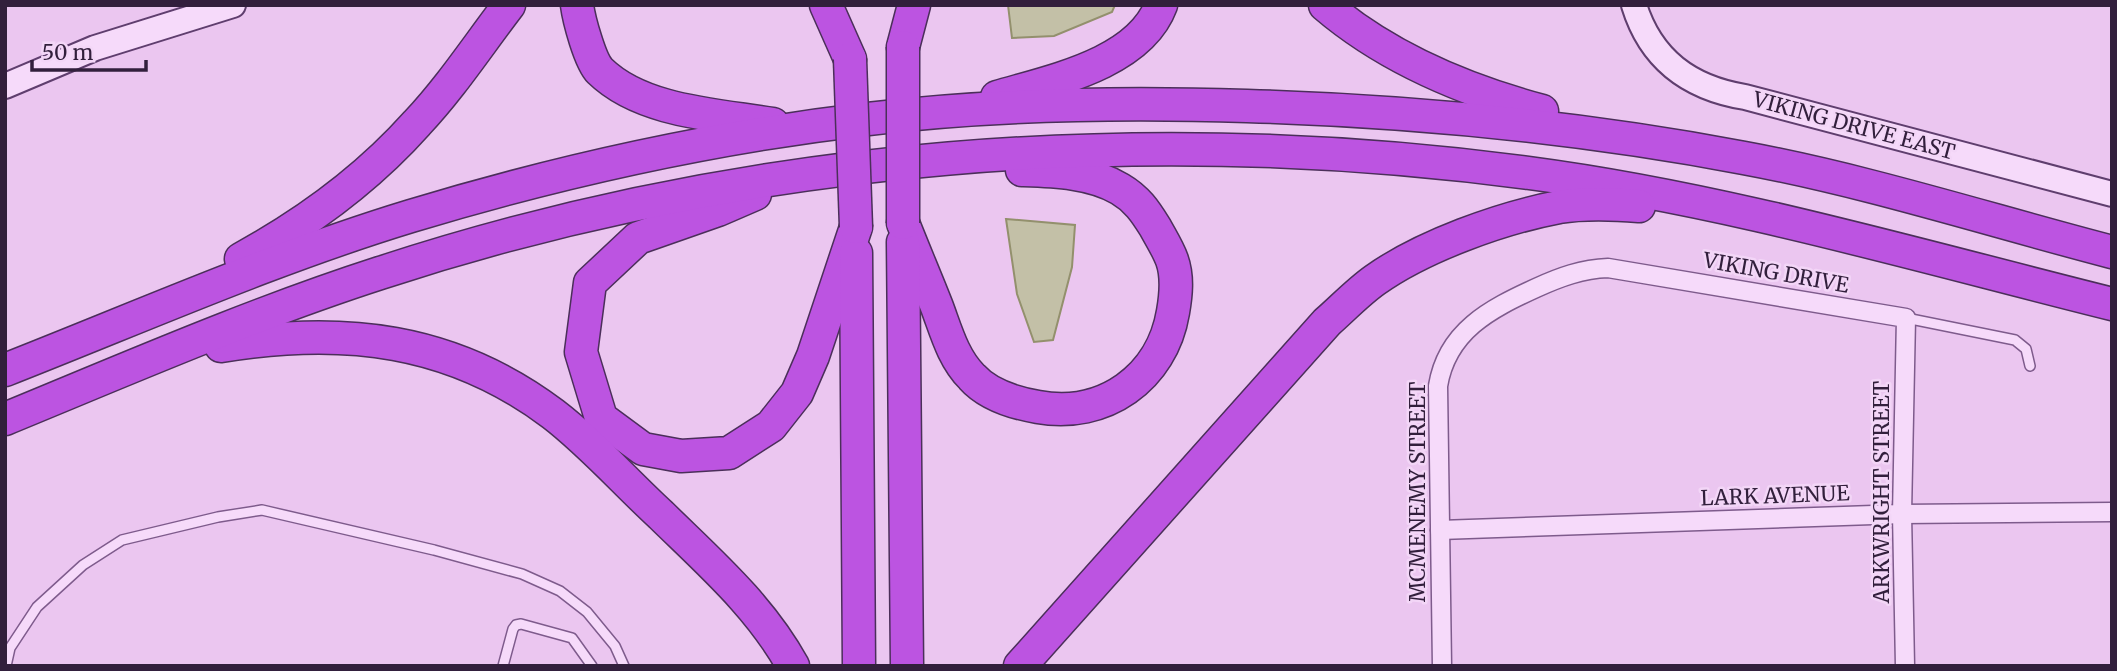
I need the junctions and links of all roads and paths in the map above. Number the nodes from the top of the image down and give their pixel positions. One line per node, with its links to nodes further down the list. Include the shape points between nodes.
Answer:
1 (233, 5): 13 (street, via 96,48)
2 (509, 5): 27 (highway, via 419,122 321,210 232,264)
3 (577, 5): 15 (highway, via 598,69 625,88 682,110)
4 (826, 5): 12 (highway)
5 (850, 5): 12 (highway)
6 (902, 5): 11 (highway)
7 (914, 5): 11 (highway)
8 (1161, 5): 14 (highway, via 1156,18 1128,47 1101,62)
9 (1325, 5): 16 (highway, via 1373,40 1460,85)
10 (1634, 5): 19 (street, VIKING DRIVE EAST, via 1663,57 1700,85)
11 (903, 47): 21 (highway, bridge)
12 (849, 54): 22 (highway, bridge)
13 (5, 86)
14 (947, 112): 15 (highway); 16 (highway, via 1150,104 1302,107 1501,122)
15 (799, 128): 27 (highway, via 594,168 410,216 234,278)
16 (1637, 140): 23 (highway, via 1824,175)
17 (933, 161): 18 (highway); 20 (highway, via 1105,149 1291,151 1531,173); 21 (highway, via 1091,178 1118,188 1141,204 1172,261 1177,289 1170,332 1157,360 1139,379 1091,406 1058,411 1003,398 972,378 952,349)
18 (798, 175): 22 (highway, via 638,238 590,283 580,352 601,418 643,449 681,456 729,453 771,426 797,393 813,356); 30 (highway, via 651,201 427,258 294,303)
19 (2112, 194)
20 (1748, 213): 25 (highway); 42 (highway, via 1561,206 1466,234 1375,280 1327,322)
21 (904, 229): 41 (highway)
22 (854, 234): 40 (highway)
23 (2112, 253)
24 (1503, 303): 26 (street, VIKING DRIVE, via 1564,275 1608,268); 34 (street, MCMENEMY STREET, via 1464,332 1441,368)
25 (2112, 304)
26 (1906, 318): 28 (lane, VIKING DRIVE, via 2015,340 2026,349); 33 (street, ARKWRIGHT STREET)
27 (55, 351): 29 (highway)
28 (2030, 366)
29 (5, 370)
30 (89, 385): 31 (highway); 39 (highway, via 219,346 262,339 368,338 435,352 470,365 525,394 575,433 735,587)
31 (5, 419)
32 (2112, 512): 33 (street, LARK AVENUE)
33 (1902, 514): 34 (street, LARK AVENUE); 44 (street, ARKWRIGHT STREET)
34 (1440, 530): 43 (street, MCMENEMY STREET)
35 (6, 666): 38 (lane, via 10,648 37,607 83,565 122,540 262,510 522,574 560,591 587,612 615,646)
36 (503, 666): 37 (lane, via 513,629 521,624 572,638)
37 (592, 666)
38 (624, 666)
39 (793, 666)
40 (859, 666)
41 (907, 666)
42 (1020, 666)
43 (1442, 666)
44 (1905, 666)

